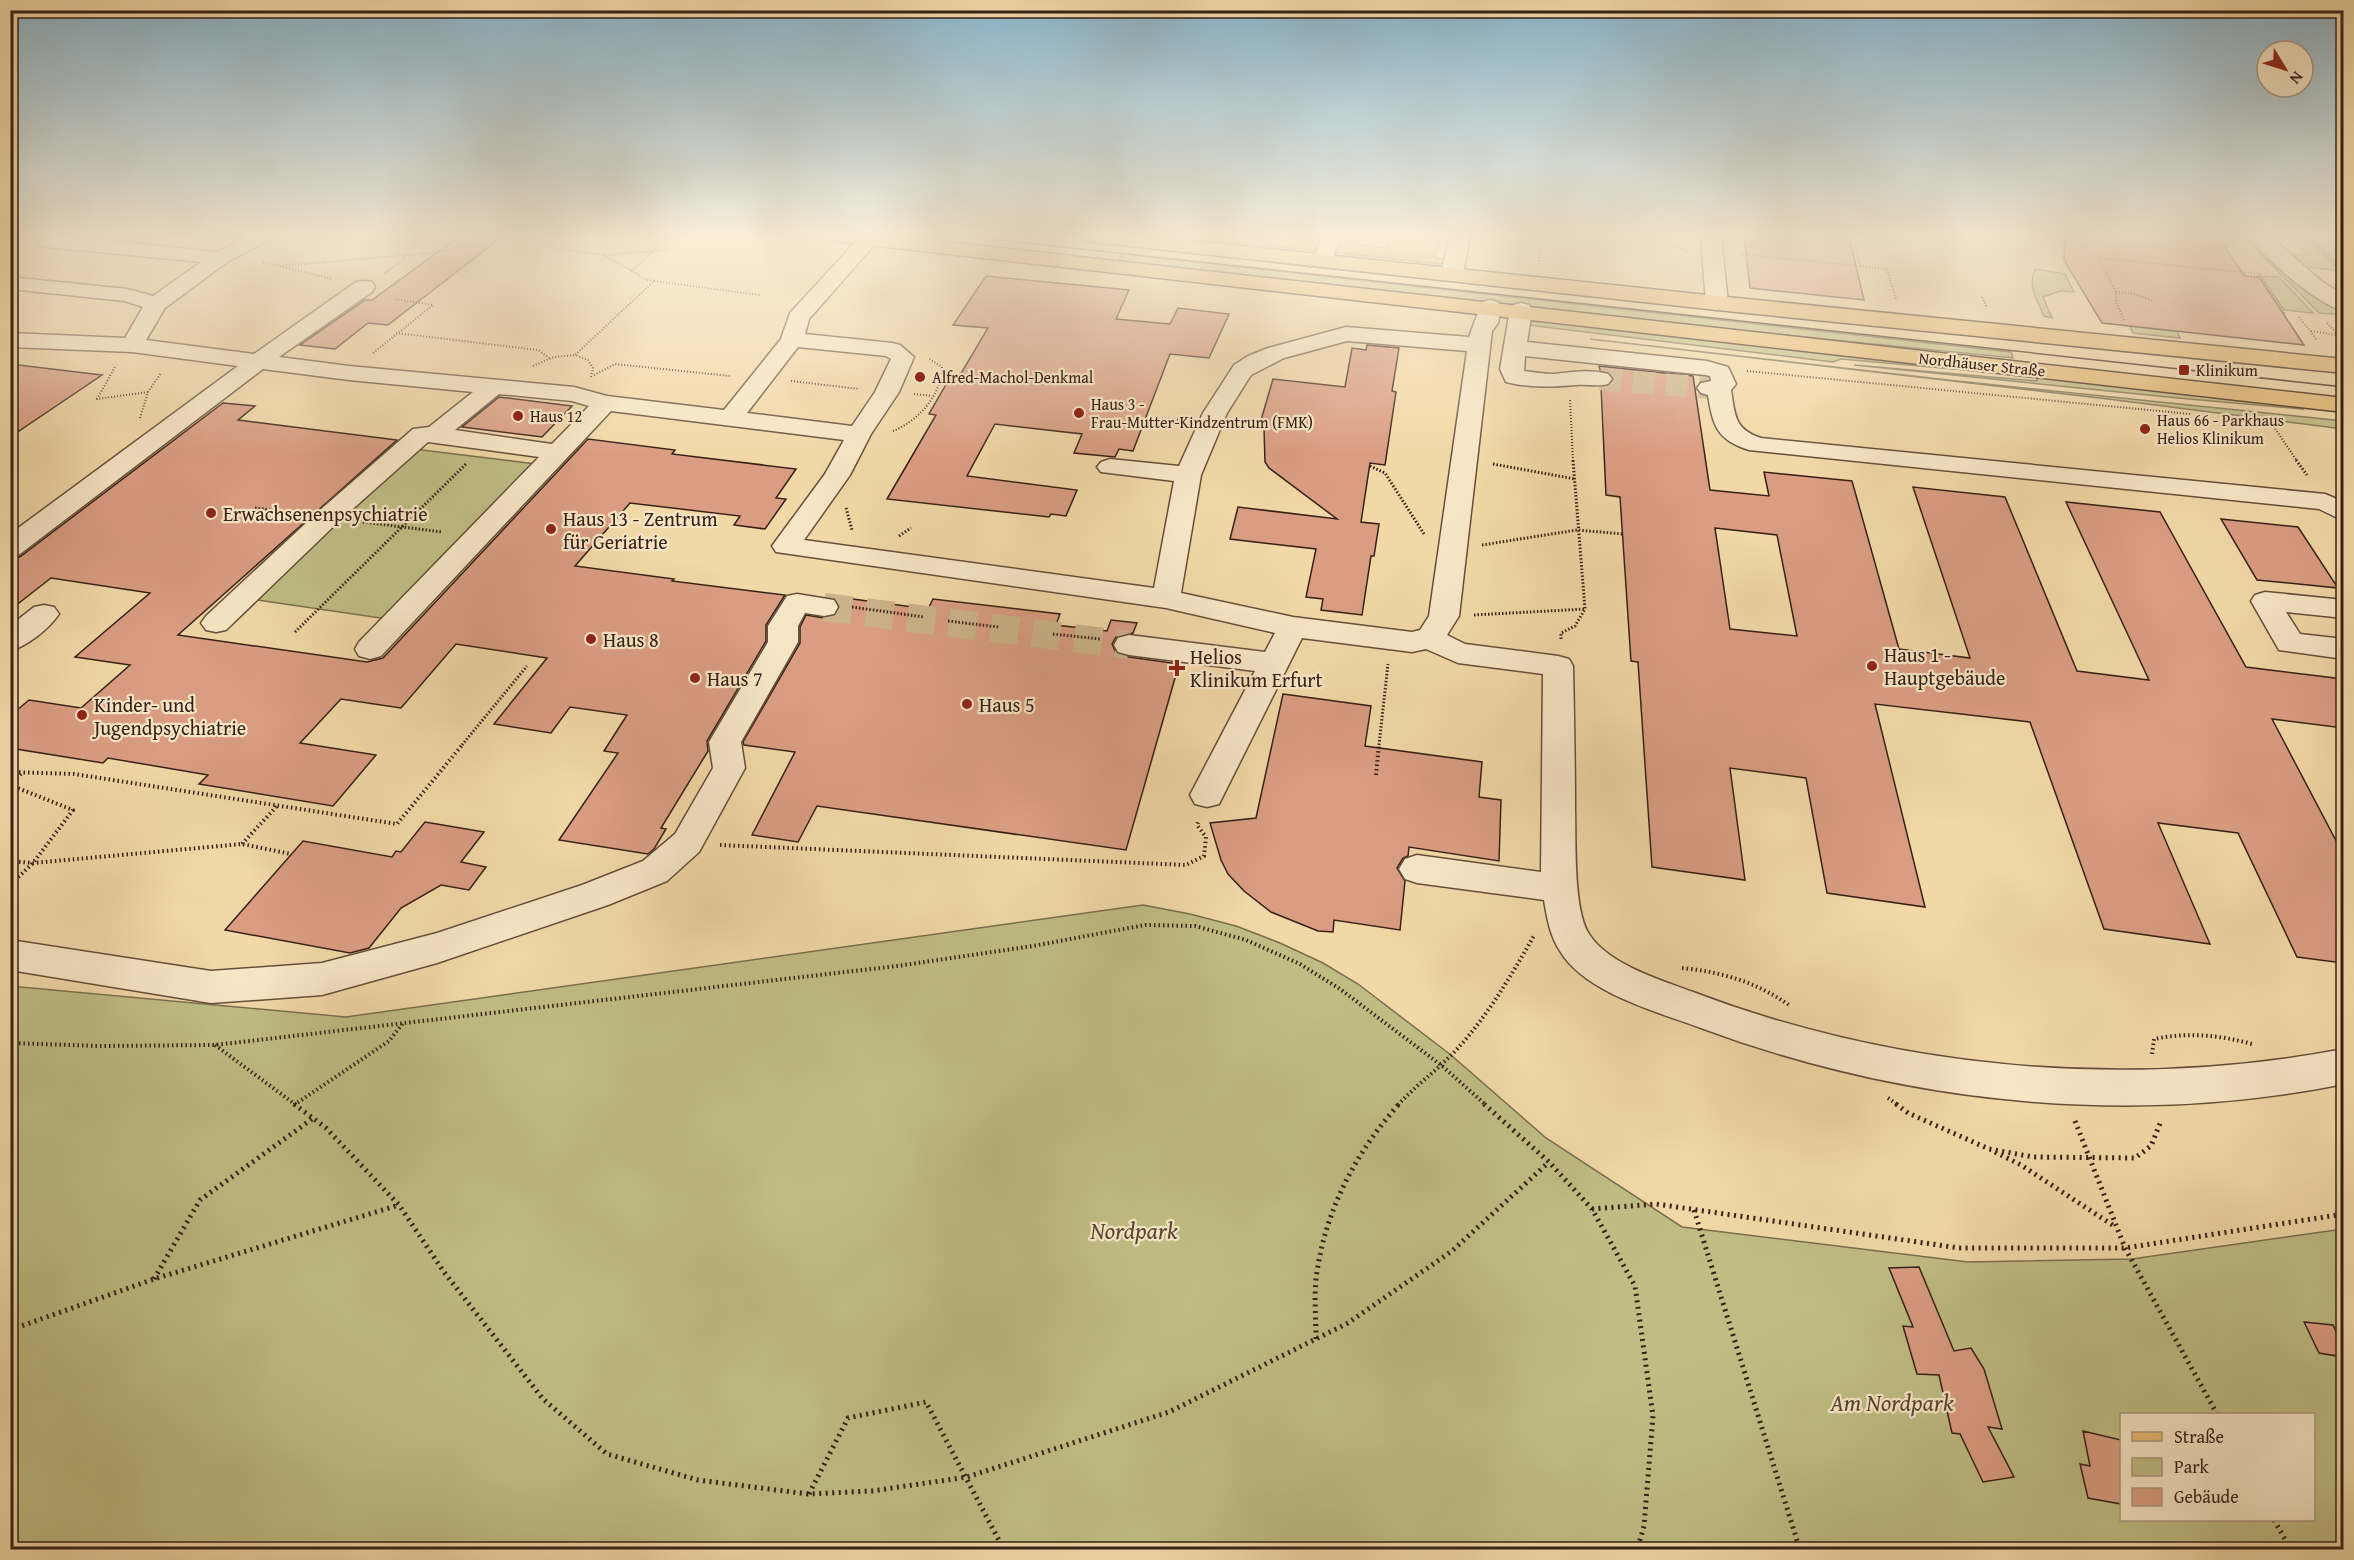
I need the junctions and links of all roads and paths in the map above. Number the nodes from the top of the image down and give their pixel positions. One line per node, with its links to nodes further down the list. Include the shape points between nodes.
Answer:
1 (153, 309): 20 (street)
2 (333, 309): 26 (street)
3 (428, 309): 16 (path)
4 (624, 309): 31 (path, via 575,355 588,360 593,368)
5 (806, 309): 19 (street, via 798,318)
6 (1490, 309): 21 (street)
7 (1509, 309): 11 (main road, Nordhäuser Straße)
8 (1774, 309): 27 (main road, Nordhäuser Straße)
9 (2119, 309): 14 (path)
10 (2282, 309): 12 (path)
11 (1521, 310): 22 (street); 42 (main road, Nordhäuser Straße)
12 (2286, 315)
13 (2299, 317): 15 (path)
14 (2128, 328)
15 (2310, 331): 17 (path); 23 (path)
16 (396, 333): 25 (path, via 538,350); 29 (path)
17 (2343, 336)
18 (10, 340): 20 (street)
19 (792, 340): 34 (street); 38 (street, via 892,350 903,357)
20 (132, 345): 24 (street); 37 (path, via 97,399)
21 (1479, 345): 30 (street); 55 (street, via 1346,334 1256,361 1242,370 1215,413)
22 (1515, 348): 32 (street); 57 (street, via 1720,372 1724,384 1714,388 1727,429 1758,446)
23 (2323, 348)
24 (175, 352): 26 (street); 37 (path)
25 (549, 358)
26 (257, 362): 29 (street); 50 (street)
27 (2343, 366)
28 (1739, 370): 43 (path)
29 (349, 373): 36 (street)
30 (1475, 374): 32 (street); 51 (street)
31 (591, 377): 34 (path, via 615,364); 39 (path)
32 (1514, 377): 33 (street, via 1551,381)
33 (1568, 378): 35 (street); 56 (path)
34 (762, 379): 38 (path); 44 (street)
35 (1600, 380)
36 (493, 387): 39 (street); 47 (street)
37 (148, 392): 50 (path)
38 (887, 392): 40 (path); 46 (street)
39 (574, 394): 41 (street)
40 (932, 396)
41 (605, 403): 44 (street); 49 (street)
42 (2343, 405)
43 (2199, 415)
44 (730, 418): 46 (street)
45 (2258, 421): 57 (path, via 2272,424)
46 (859, 434): 54 (street)
47 (434, 435): 48 (street); 72 (street, via 422,434)
48 (489, 442): 49 (street); 76 (path)
49 (559, 452): 81 (street)
50 (128, 459): 62 (street)
51 (1463, 459): 56 (path); 63 (street)
52 (1370, 466): 63 (path, via 1385,473 1430,544)
53 (1110, 467): 55 (street)
54 (837, 475): 64 (path); 64 (street, via 786,546)
55 (1188, 475): 65 (street)
56 (1575, 479): 59 (path)
57 (2334, 507)
58 (911, 528): 61 (path)
59 (1577, 530): 60 (path); 63 (path); 67 (path)
60 (1623, 534)
61 (897, 537)
62 (10, 548)
63 (1451, 550): 75 (street)
64 (859, 556): 65 (street)
65 (1166, 599): 74 (street)
66 (836, 607): 70 (path); 92 (street, via 796,603 783,626 783,642 725,742 729,768)
67 (1585, 609): 75 (path); 85 (path, via 1575,626 1561,633)
68 (2343, 609): 82 (street, via 2265,601 2290,643)
69 (10, 610): 79 (street, via 44,614)
70 (924, 617)
71 (948, 621): 73 (path)
72 (216, 623)
73 (998, 627)
74 (1293, 627): 78 (street); 83 (street)
75 (1437, 627): 78 (street, via 1412,642); 85 (street, via 1458,653)
76 (295, 632)
77 (1053, 634): 80 (path)
78 (1391, 640): 88 (path)
79 (10, 641)
80 (1117, 642): 83 (street)
81 (370, 649)
82 (2343, 649)
83 (1275, 663): 90 (street)
84 (527, 666): 91 (path, via 398,824)
85 (1558, 666): 100 (street)
86 (10, 772): 87 (path)
87 (23, 772): 89 (path); 91 (path, via 74,774)
88 (1376, 775)
89 (10, 785): 97 (path, via 73,810)
90 (1206, 795)
91 (277, 806): 93 (path)
92 (687, 843): 95 (path, via 1186,865); 102 (street, via 655,872 595,896 437,948 322,979 211,987)
93 (242, 844): 94 (path); 97 (path)
94 (291, 854)
95 (1204, 856)
96 (10, 861): 97 (path)
97 (33, 863): 99 (path)
98 (1417, 869): 100 (street)
99 (10, 885)
100 (1559, 888): 108 (street, via 1573,943 1614,978 1709,1016 1836,1054 1960,1078)
101 (1535, 933): 106 (path, via 1502,992 1462,1045)
102 (10, 955)
103 (404, 1023): 105 (path); 106 (path, via 897,966 1145,924 1195,926 1246,940 1300,964); 109 (path, via 389,1041)
104 (10, 1043): 105 (path)
105 (215, 1045): 109 (path)
106 (1441, 1065): 112 (path); 121 (path, via 1398,1105 1352,1168 1328,1226 1316,1279)
107 (2343, 1066): 108 (street, via 2231,1082)
108 (2062, 1087): 117 (path)
109 (294, 1106): 110 (path)
110 (312, 1119): 113 (path, via 326,1128); 119 (path, via 200,1200)
111 (1989, 1149): 117 (path, via 2021,1165)
112 (1548, 1162): 114 (path); 121 (path, via 1452,1251 1348,1323)
113 (399, 1205): 119 (path); 124 (path, via 444,1272 543,1399 607,1454 698,1480)
114 (1592, 1209): 115 (path, via 1656,1204); 127 (path, via 1635,1286 1653,1416 1644,1526)
115 (1694, 1210): 118 (path, via 1959,1248); 128 (path)
116 (2343, 1214): 118 (path)
117 (2116, 1227): 118 (path)
118 (2125, 1248): 122 (path)
119 (154, 1280): 120 (path)
120 (10, 1330)
121 (1316, 1339): 123 (path, via 1169,1412)
122 (2216, 1413)
123 (967, 1477): 124 (path, via 872,1491); 124 (path, via 927,1402 848,1418); 126 (path)
124 (808, 1494)
125 (2275, 1521): 129 (path)
126 (1004, 1550)
127 (1637, 1550)
128 (1800, 1550)
129 (2291, 1550)

